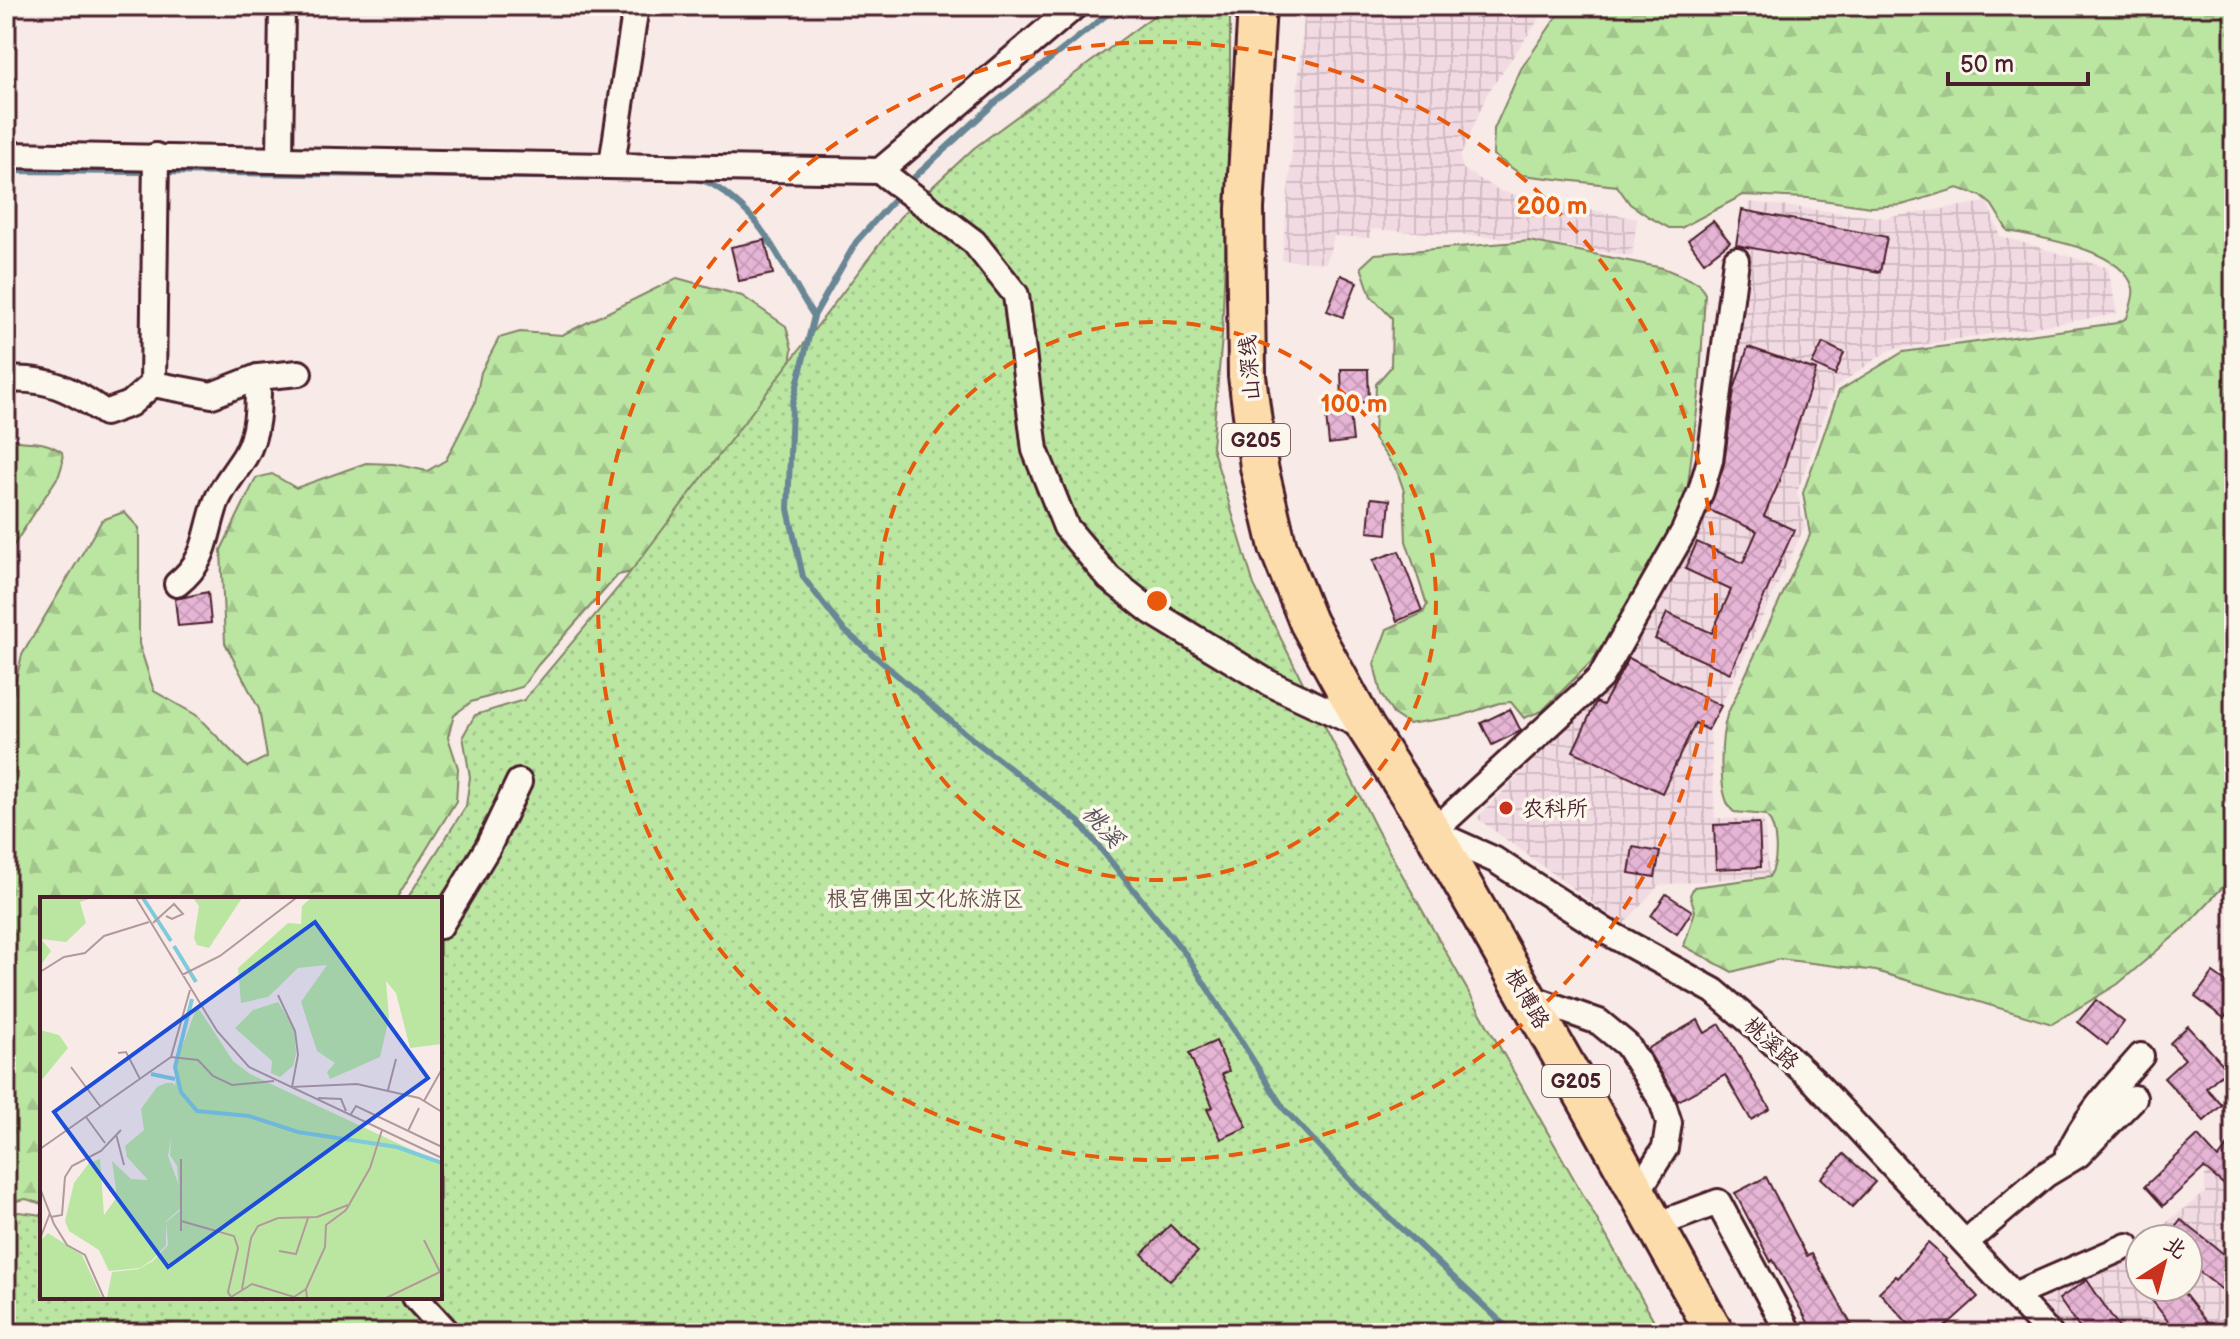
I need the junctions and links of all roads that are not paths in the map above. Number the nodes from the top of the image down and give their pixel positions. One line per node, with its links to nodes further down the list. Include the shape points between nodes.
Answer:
1 (282, 6): 7 (street)
2 (636, 6): 8 (street)
3 (1075, 6): 9 (street)
4 (1257, 6): 16 (highway, 山深线 / G205, via 1245,209 1247,376 1259,467 1278,547 1308,622)
5 (6, 155): 6 (street)
6 (156, 156): 7 (street); 14 (street)
7 (280, 158): 8 (street)
8 (612, 164): 9 (street)
9 (880, 171): 16 (street, via 974,242 1016,295 1035,450 1066,527 1109,578 1152,612 1269,683)
10 (1736, 260): 18 (street, via 1710,460 1684,531 1600,678)
11 (299, 373): 12 (street)
12 (258, 377): 14 (street, via 212,395); 15 (street, via 256,426 248,451 217,502 205,550)
13 (6, 380): 14 (street, via 32,378 74,390 105,413 130,404)
14 (153, 384)
15 (177, 584)
16 (1366, 728): 18 (highway, 山深线 / G205)
17 (519, 782): 19 (street, via 488,847)
18 (1433, 832): 20 (highway, 根博路 / G205); 26 (street, 桃溪路, via 1495,860 1607,932 1714,991 1815,1082)
19 (442, 923)
20 (1528, 997): 24 (highway, 根博路 / G205); 24 (street, via 1599,1022 1627,1045 1662,1101 1669,1123 1665,1148)
21 (2141, 1056): 23 (street, via 2096,1107)
22 (2134, 1098): 23 (street)
23 (2065, 1162): 26 (street)
24 (1637, 1193): 25 (highway, 根博路 / G205)
25 (1656, 1225): 31 (highway, 根博路 / G205); 32 (street, via 1718,1202)
26 (1966, 1242): 28 (street, 桃溪路)
27 (2124, 1247): 28 (street)
28 (2014, 1295): 33 (street, 桃溪路)
29 (417, 1299): 30 (street)
30 (448, 1333)
31 (1715, 1333)
32 (1789, 1333)
33 (2049, 1333)

